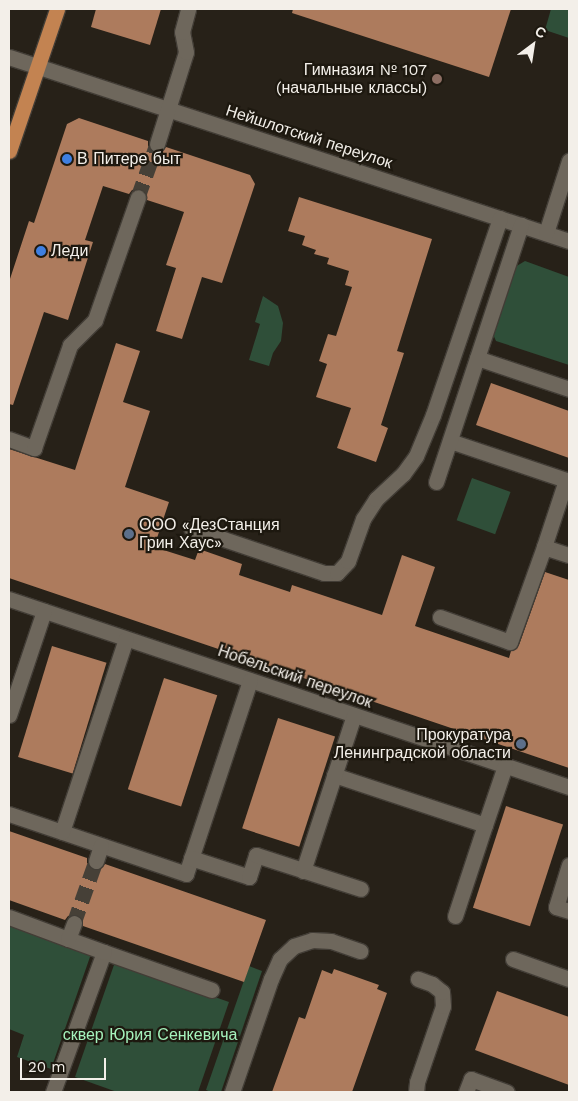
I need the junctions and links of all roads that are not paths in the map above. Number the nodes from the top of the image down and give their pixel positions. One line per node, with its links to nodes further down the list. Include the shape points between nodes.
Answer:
1 (56, 9): 4 (main road)
2 (188, 9): 5 (street, via 182,32 186,52)
3 (9, 57): 4 (street, Нейшлотский переулок)
4 (38, 68): 5 (street, Нейшлотский переулок); 7 (main road)
5 (169, 110): 6 (street); 10 (street, Нейшлотский переулок)
6 (157, 144)
7 (9, 151)
8 (569, 161): 12 (street)
9 (138, 197): 16 (street, via 96,320 70,345 34,448)
10 (500, 218): 11 (street, Нейшлотский переулок); 19 (street, via 434,415 416,456 403,474 376,499 363,519 348,562 337,573 324,573)
11 (521, 225): 12 (street, Нейшлотский переулок); 14 (street)
12 (546, 233): 13 (street, Нейшлотский переулок)
13 (569, 241)
14 (477, 358): 15 (street); 17 (street)
15 (569, 389)
16 (9, 439)
17 (450, 441): 18 (street); 20 (street, via 566,480)
18 (436, 482)
19 (191, 528)
20 (544, 547): 21 (street); 24 (street, via 510,642)
21 (569, 555)
22 (9, 599): 23 (street, Нобельский переулок)
23 (44, 611): 25 (street, Нобельский переулок); 27 (street)
24 (440, 617)
25 (126, 639): 26 (street, Нобельский переулок); 34 (street)
26 (250, 680): 28 (street, Нобельский переулок); 36 (street)
27 (9, 715)
28 (354, 715): 29 (street, Нобельский переулок); 30 (street)
29 (505, 766): 31 (street, Нобельский переулок); 33 (street)
30 (334, 775): 33 (street); 39 (street)
31 (569, 787)
32 (9, 814): 34 (street)
33 (485, 825): 42 (street)
34 (62, 832): 35 (street)
35 (101, 846): 36 (street, via 186,874); 37 (street)
36 (191, 858): 39 (street, via 249,877 256,856)
37 (96, 861)
38 (569, 865): 41 (street, via 556,907)
39 (303, 871): 40 (street)
40 (361, 890)
41 (569, 911)
42 (455, 916)
43 (9, 917): 45 (street)
44 (74, 923): 45 (street)
45 (68, 938): 47 (street)
46 (360, 951): 53 (street, via 331,941 312,940 294,946 280,959)
47 (104, 952): 51 (street); 52 (street)
48 (513, 959): 50 (street)
49 (418, 979): 54 (street, via 442,992 444,1006)
50 (569, 979)
51 (212, 990)
52 (54, 1092)
53 (232, 1092)
54 (416, 1092)
55 (466, 1092): 56 (street, via 471,1079)
56 (506, 1092)

